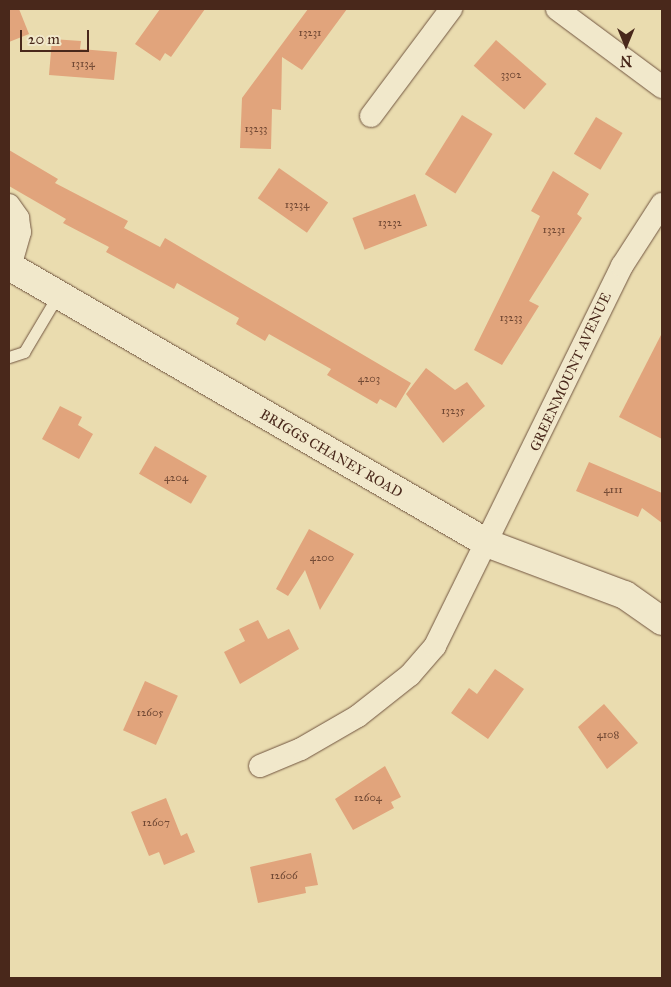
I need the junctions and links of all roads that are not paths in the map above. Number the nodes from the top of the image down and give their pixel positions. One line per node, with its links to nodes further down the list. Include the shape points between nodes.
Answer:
1 (451, 9): 4 (street)
2 (557, 9): 3 (street)
3 (662, 87)
4 (371, 116)
5 (662, 204): 10 (street, GREENMOUNT AVENUE, via 622,266)
6 (9, 205): 7 (street, via 18,218 20,232)
7 (9, 266): 8 (main road, BRIGGS CHANEY ROAD)
8 (58, 295): 9 (lane, via 24,352); 10 (main road, BRIGGS CHANEY ROAD)
9 (9, 357)
10 (489, 544): 11 (main road, BRIGGS CHANEY ROAD, via 625,595); 12 (street, GREENMOUNT AVENUE, via 444,630 410,675 358,716 301,749)
11 (662, 622)
12 (260, 766)

